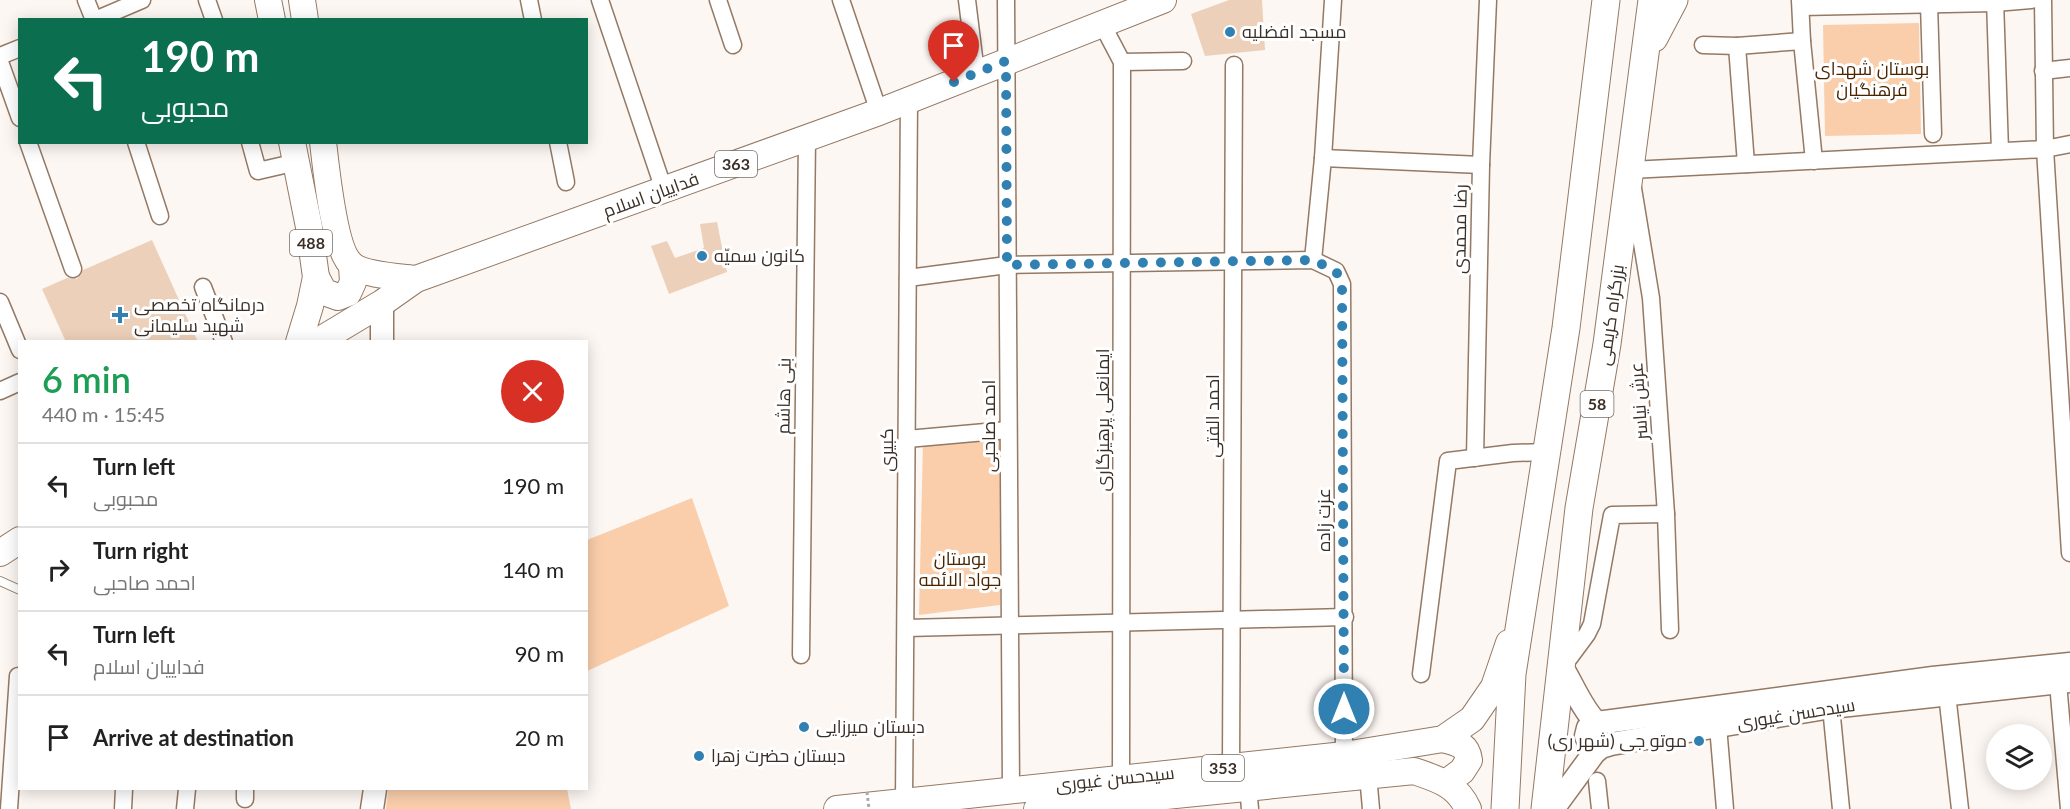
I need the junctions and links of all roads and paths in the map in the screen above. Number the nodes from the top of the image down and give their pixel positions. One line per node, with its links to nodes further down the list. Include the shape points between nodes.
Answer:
1 (87, 0): 24 (street)
2 (142, 0): 25 (street)
3 (207, 0): 26 (street)
4 (268, 0): 27 (main road)
5 (302, 0): 28 (main road)
6 (529, 0): 29 (street)
7 (600, 0): 66 (street)
8 (718, 0): 32 (street)
9 (841, 0): 48 (street)
10 (967, 0): 45 (street)
11 (1006, 0): 38 (street, احمد صاحبی)
12 (1163, 0): 23 (main road, فداییان اسلام / 363)
13 (1333, 0): 60 (street)
14 (1488, 0): 63 (street, رضا محمدی)
15 (1606, 0): 80 (highway, 58)
16 (1652, 0): 37 (highway, بزرگراه کریمی / 58)
17 (1674, 0): 37 (highway)
18 (2031, 0): 20 (street)
19 (2043, 0): 44 (street)
20 (1995, 2): 22 (street); 58 (street)
21 (1801, 4): 22 (street); 31 (street)
22 (1929, 4): 49 (street)
23 (1133, 6): 30 (main road, فداییان اسلام / 363)
24 (93, 18)
25 (99, 18)
26 (213, 18)
27 (272, 18)
28 (305, 18)
29 (533, 18)
30 (1102, 24): 38 (main road, فداییان اسلام / 363); 40 (street)
31 (1802, 41): 34 (street); 61 (street)
32 (733, 45)
33 (1703, 45): 34 (street)
34 (1737, 46): 62 (street)
35 (18, 49): 36 (street)
36 (0, 56)
37 (1646, 56): 64 (highway, بزرگراه کریمی / 58)
38 (1006, 61): 45 (main road, فداییان اسلام / 363); 71 (street, احمد صاحبی)
39 (0, 62): 47 (street)
40 (1122, 62): 41 (street); 70 (street, ایمانعلی پرهیزگاری)
41 (1183, 62)
42 (1234, 65): 69 (street, احمد الفتی)
43 (2070, 68): 44 (street)
44 (2043, 71): 57 (street)
45 (976, 73): 46 (main road, فداییان اسلام / 363)
46 (909, 99): 48 (main road, فداییان اسلام / 363); 75 (street, کبیری)
47 (18, 112)
48 (879, 112): 50 (main road, فداییان اسلام / 363)
49 (1933, 134)
50 (807, 138): 66 (main road, فداییان اسلام / 363); 107 (street, بنی هاشم)
51 (29, 144): 73 (street)
52 (137, 144): 67 (street)
53 (251, 144): 59 (street, via 258,171)
54 (323, 144): 72 (main road, 488, via 332,208 343,252)
55 (558, 144): 65 (street)
56 (2070, 144): 57 (street)
57 (2045, 149): 58 (street); 89 (street)
58 (2000, 151): 61 (street)
59 (288, 154): 74 (main road, 488, via 309,227)
60 (1323, 158): 63 (street); 68 (street)
61 (1814, 161): 62 (street)
62 (1746, 164): 64 (street)
63 (1481, 165): 93 (street, رضا محمدی)
64 (1630, 170): 85 (highway, بزرگراه کریمی / 58); 94 (street, عرش نیاسر, via 1651,298)
65 (566, 182)
66 (664, 190): 76 (main road, فداییان اسلام / 363)
67 (160, 216)
68 (1313, 260): 69 (street); 101 (street, عزت زاده, via 1336,271 1342,284)
69 (1233, 261): 70 (street); 102 (street, احمد الفتی)
70 (1123, 262): 71 (street); 103 (street, ایمانعلی پرهیزگاری)
71 (1007, 265): 75 (street); 90 (street, احمد صاحبی)
72 (352, 266): 74 (main road, via 353,282 348,293 338,297 324,292); 76 (main road, 488, via 374,274)
73 (72, 269)
74 (316, 277): 82 (main road, 488)
75 (908, 278): 91 (street, کبیری)
76 (416, 279): 79 (main road, فداییان اسلام / 363)
77 (203, 287): 81 (street)
78 (0, 302): 86 (street)
79 (382, 303): 83 (main road, فداییان اسلام / 363); 84 (main road)
80 (1566, 328): 85 (highway, via 1591,324); 92 (highway, 58)
81 (223, 340)
82 (300, 340)
83 (320, 340)
84 (381, 340)
85 (1607, 344): 108 (highway, بزرگراه کریمی / 58, via 1579,508)
86 (18, 345)
87 (18, 383): 88 (street)
88 (0, 391)
89 (2066, 415): 97 (street)
90 (1008, 430): 91 (street); 104 (street, احمد صاحبی)
91 (907, 439): 105 (street, کبیری)
92 (1546, 452): 93 (street); 100 (highway, 58)
93 (1474, 458): 109 (street, via 1448,461)
94 (1666, 514): 106 (street, عرش نیاسر); 108 (street, via 1612,515 1592,624)
95 (18, 541): 96 (main road)
96 (0, 554)
97 (2070, 554)
98 (0, 581): 99 (lane)
99 (18, 589)
100 (1524, 600): 116 (main road, سیدحسن غیوری / 353, via 1494,687 1472,719); 140 (highway, 58, via 1512,674)
101 (1345, 616): 102 (street); 118 (street, عزت زاده)
102 (1232, 620): 103 (street); 119 (street, احمد الفتی)
103 (1122, 622): 104 (street); 128 (street, ایمانعلی پرهیزگاری)
104 (1010, 625): 105 (street); 126 (street, احمد صاحبی)
105 (906, 628): 130 (street, کبیری)
106 (1670, 630)
107 (801, 655)
108 (1562, 667): 114 (main road, via 1589,716); 141 (highway, بزرگراه کریمی / 58)
109 (1421, 674)
110 (18, 676): 131 (street)
111 (2066, 676): 112 (main road, سیدحسن غیوری); 114 (main road, سیدحسن غیوری, via 1933,678); 147 (street)
112 (1947, 694): 113 (main road, سیدحسن غیوری); 146 (street)
113 (1831, 707): 115 (main road, سیدحسن غیوری); 145 (street)
114 (1597, 723): 117 (main road, via 1588,728 1586,736 1590,744)
115 (1718, 726): 117 (main road, سیدحسن غیوری); 144 (street)
116 (1443, 739): 118 (main road, سیدحسن غیوری / 353); 122 (main road, via 1460,744 1468,751 1469,760)
117 (1601, 747): 142 (main road)
118 (1344, 755): 119 (main road, سیدحسن غیوری / 353)
119 (1231, 767): 128 (main road, سیدحسن غیوری / 353)
120 (1368, 775): 122 (main road, سیدحسن غیوری / 353, via 1414,771); 129 (main road, سیدحسن غیوری / 353); 138 (street)
121 (1597, 781): 143 (street)
122 (1447, 782): 139 (main road)
123 (124, 790): 132 (street)
124 (187, 790): 133 (street)
125 (375, 790): 134 (main road)
126 (1011, 790): 128 (main road, سیدحسن غیوری / 353); 130 (main road, سیدحسن غیوری / 353)
127 (867, 792): 136 (path, bridge)
128 (1131, 795): 129 (main road, سیدحسن غیوری / 353); 137 (main road, سیدحسن غیوری / 353)
129 (1249, 798)
130 (904, 802): 135 (main road, سیدحسن غیوری / 353)
131 (9, 809)
132 (123, 809)
133 (185, 809)
134 (372, 809)
135 (837, 809)
136 (869, 809)
137 (1037, 809)
138 (1371, 809)
139 (1468, 809)
140 (1505, 809)
141 (1545, 809)
142 (1553, 809)
143 (1600, 809)
144 (1725, 809)
145 (1841, 809)
146 (1960, 809)
147 (2069, 809)

